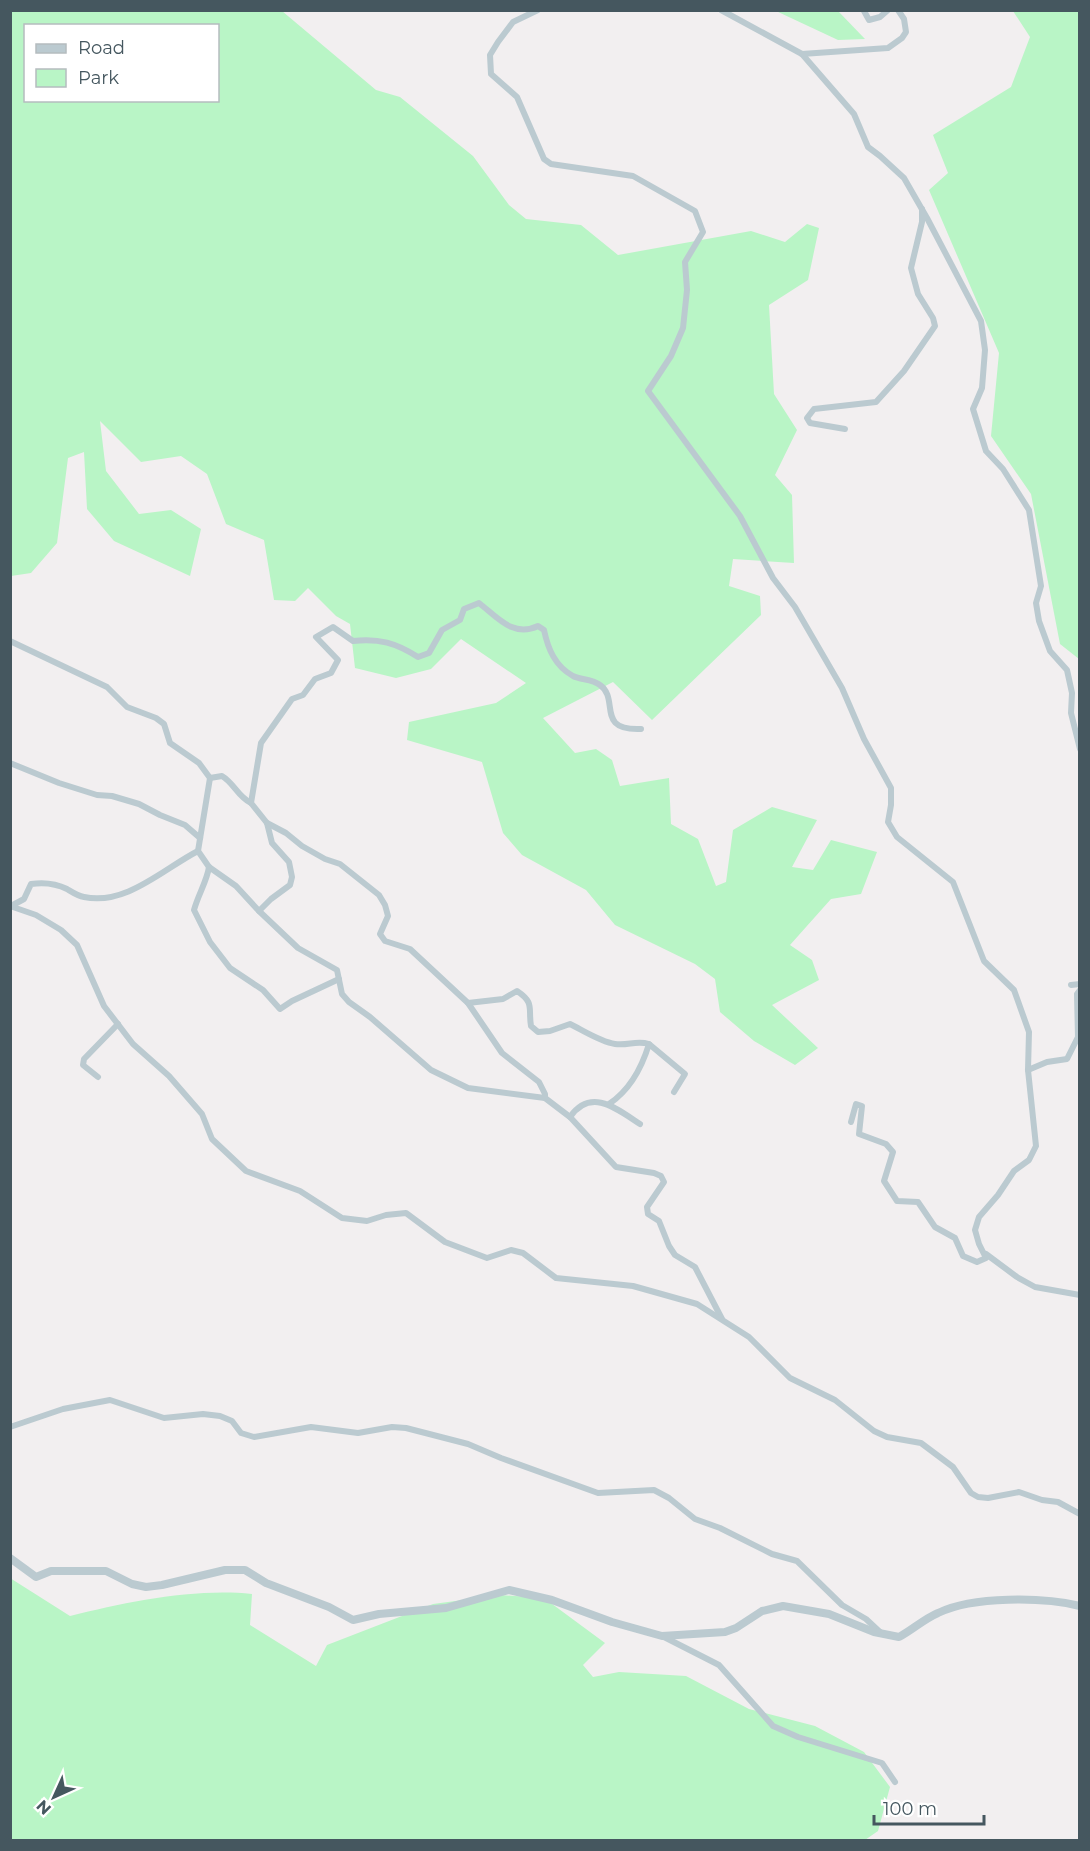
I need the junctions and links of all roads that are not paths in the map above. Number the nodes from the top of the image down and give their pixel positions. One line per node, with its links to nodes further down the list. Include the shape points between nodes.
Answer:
1 (538, 10): 30 (street, via 513,22 498,42 490,56 491,74 517,98 544,159 551,164 633,176 695,211 703,232 685,262 683,328 671,356 648,391 740,516 773,578 795,607 842,688 891,788 888,822 897,837 953,882 984,961 1014,990 1029,1032)
2 (721, 10): 6 (street)
3 (888, 10): 5 (street, via 869,20)
4 (898, 10): 6 (street, via 906,32 888,48)
5 (864, 11)
6 (802, 54): 7 (street, via 854,114 868,147 904,178)
7 (922, 208): 8 (street, via 912,268 918,294 935,326 904,371 876,402 814,409 807,418 810,423); 10 (street, via 981,321 985,350 982,388 973,409 987,451 1029,510 1041,586 1036,603 1039,621 1050,651 1067,670)
8 (845, 429)
9 (10, 640): 15 (street, via 107,687 127,708 156,718 164,724 170,743 199,763)
10 (1072, 700): 11 (street); 13 (street, via 1071,713)
11 (1080, 708)
12 (641, 729): 16 (street, via 626,730 616,724 610,715 606,691 599,684 573,676 560,665 547,645 544,630 538,626 528,631 509,627 479,603 464,609 460,620 442,630 429,653 418,657 387,642 352,640 333,627 316,637 338,660 331,673 315,679 303,695 292,699 261,743)
13 (1080, 749)
14 (10, 763): 18 (street, via 59,783 139,804 185,825)
15 (210, 778): 16 (street, via 222,776 229,780); 18 (street)
16 (251, 803): 17 (street)
17 (267, 824): 22 (street, via 272,843 289,862 292,877 290,885); 27 (street, via 340,864 379,895 388,916 380,934 385,940 410,949)
18 (200, 838): 19 (street)
19 (198, 851): 20 (street); 21 (street, via 156,878 115,897 82,897 60,885 43,882 30,884 24,899)
20 (209, 867): 22 (street, via 236,886); 23 (street, via 194,910 210,942 230,968 263,990 280,1009)
21 (11, 906): 28 (street, via 36,915 77,945 104,1006)
22 (259, 911): 23 (street, via 298,948 337,970)
23 (339, 979): 33 (street, via 342,994 349,1002 431,1070 468,1088)
24 (1080, 984): 25 (street)
25 (1071, 985)
26 (1080, 990): 30 (street, via 1078,1036 1067,1059)
27 (468, 1003): 29 (street, via 503,999 518,990 528,998 531,1026 538,1032 570,1024 614,1044); 33 (street, via 502,1053 539,1082)
28 (118, 1024): 31 (street, via 84,1059 83,1065); 40 (street, via 202,1114 212,1139 246,1171 300,1191 342,1218 367,1221 406,1213 445,1242 487,1258 511,1250 523,1252 556,1278 633,1286 697,1304)
29 (649, 1044): 32 (street, via 685,1074); 34 (street, via 642,1066)
30 (1028, 1070): 38 (street, via 1036,1146 1029,1160 1014,1170 979,1217 975,1230)
31 (98, 1077)
32 (674, 1092)
33 (544, 1098): 35 (street)
34 (609, 1104): 35 (street, via 591,1102 576,1109); 37 (street)
35 (570, 1118): 40 (street, via 616,1167 661,1176 664,1182 647,1207 648,1214 659,1221 675,1255 695,1267)
36 (851, 1122): 38 (street, via 856,1104 862,1106 859,1134 886,1144 893,1152 884,1181 897,1201 918,1202 935,1227 955,1238 963,1256 977,1262 986,1258)
37 (640, 1124)
38 (983, 1252): 39 (street, via 1035,1287)
39 (1080, 1295)
40 (722, 1320): 42 (street, via 749,1337 790,1378 835,1400 874,1431 921,1443 954,1467 978,1497 1019,1492 1058,1502)
41 (10, 1427): 45 (street, via 52,1412 110,1400 164,1418 220,1416 232,1421 241,1433 254,1437 311,1427 357,1433 406,1428 468,1444 598,1493 654,1490 695,1519 772,1554 797,1561 842,1605)
42 (1080, 1514)
43 (10, 1558): 46 (street, via 36,1577 51,1571 105,1571 146,1587 225,1569 245,1570 353,1620 446,1608 509,1590)
44 (1080, 1606): 45 (street, via 1048,1600 969,1604 937,1613 899,1637)
45 (884, 1635): 46 (street, via 829,1614 783,1606 762,1611 725,1632)
46 (662, 1636): 47 (street, via 719,1665 773,1726 882,1763)
47 (895, 1782)

